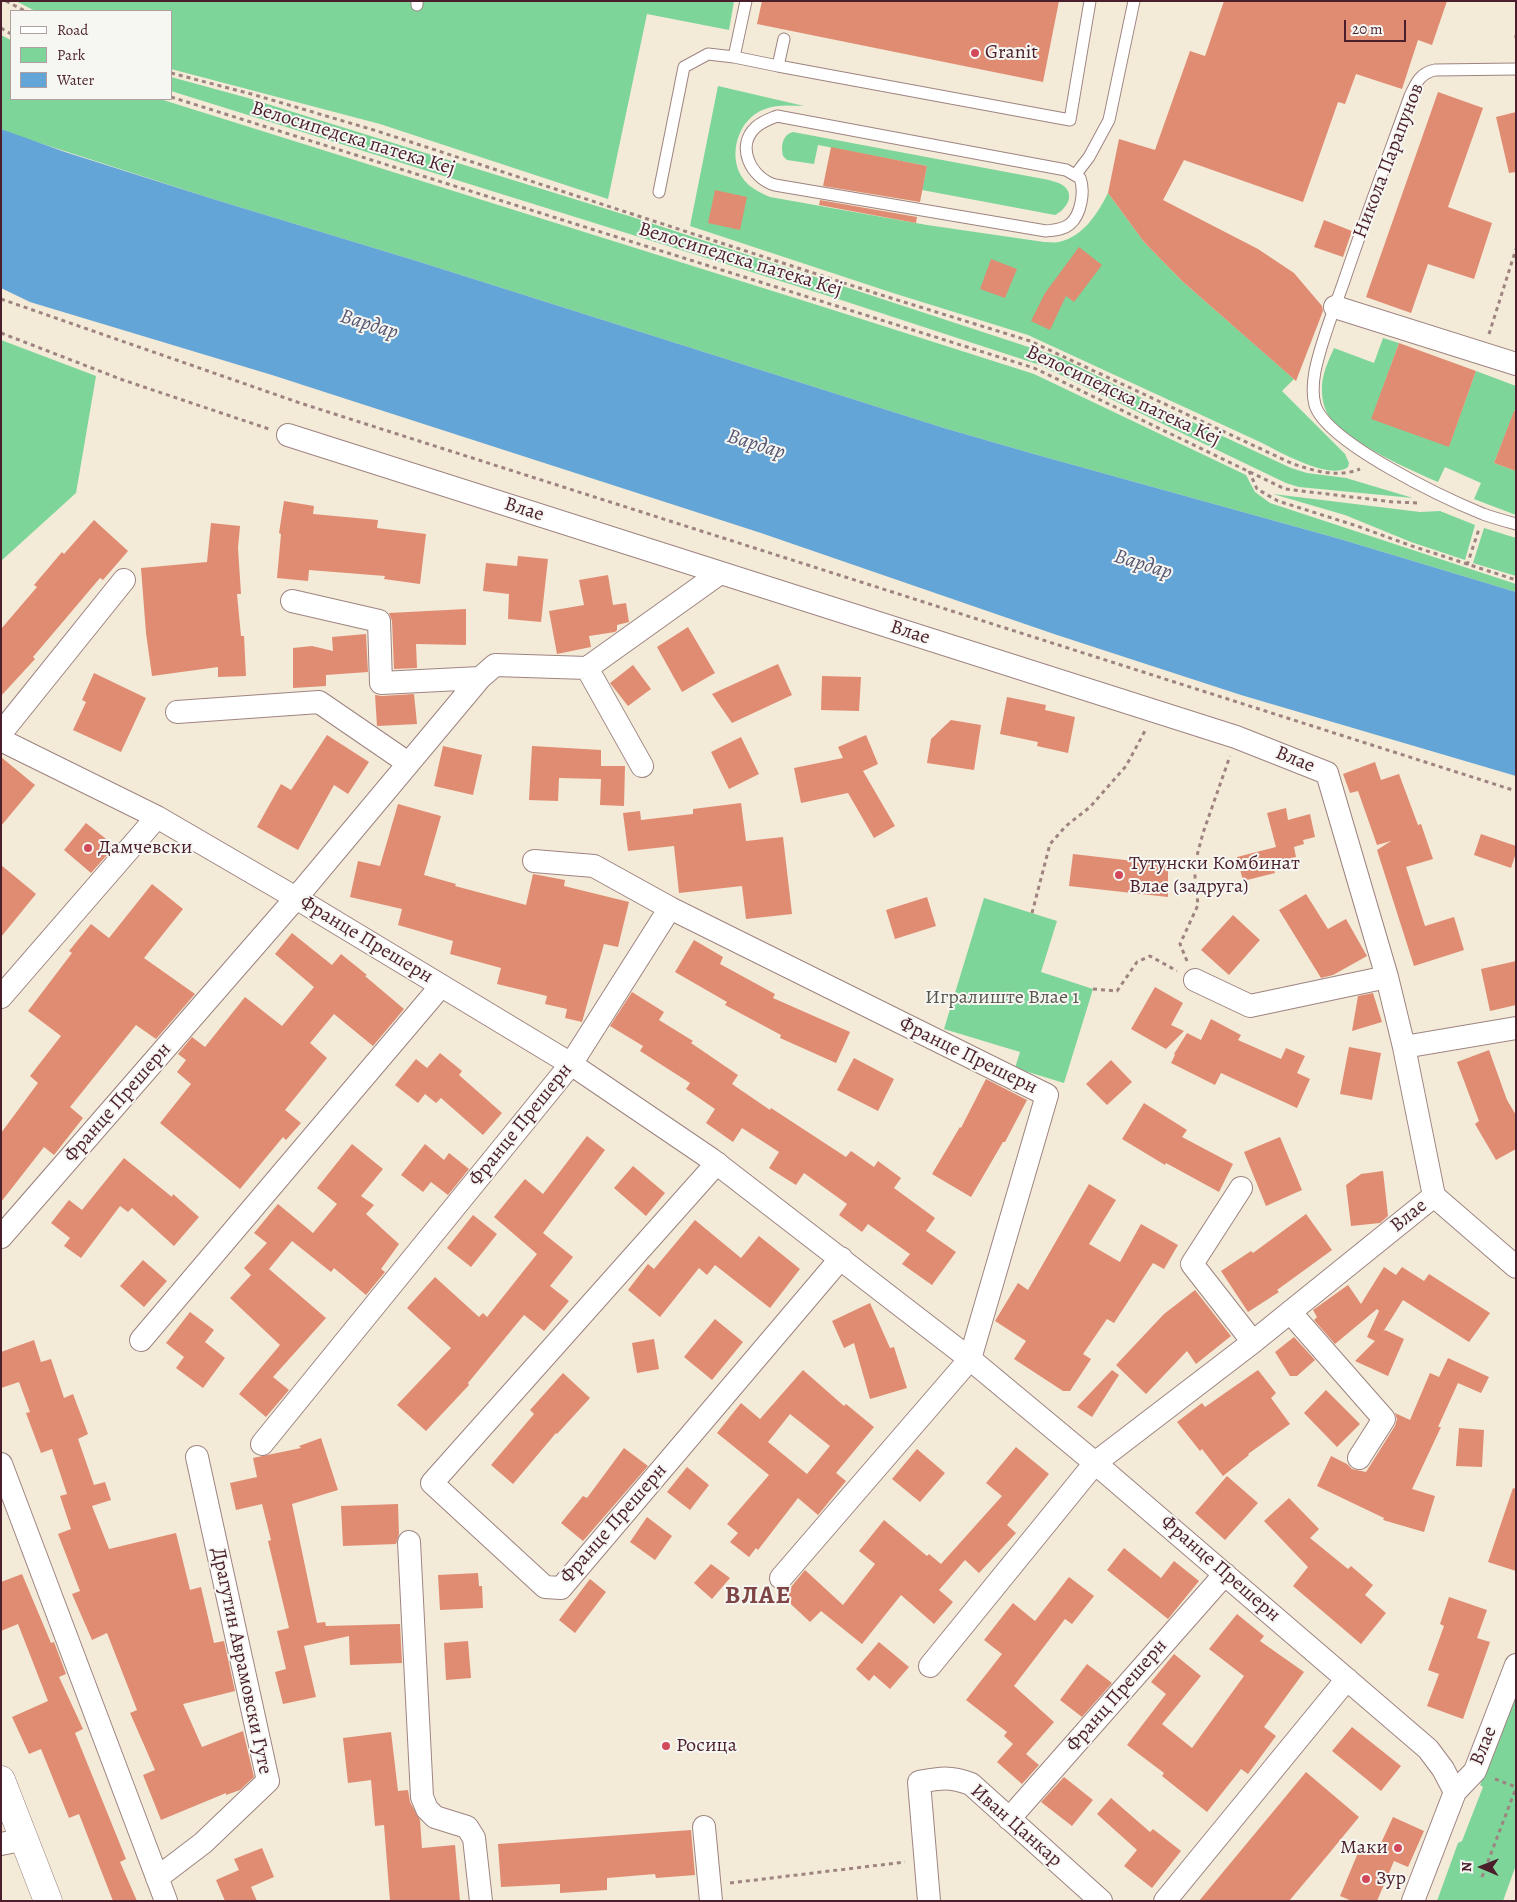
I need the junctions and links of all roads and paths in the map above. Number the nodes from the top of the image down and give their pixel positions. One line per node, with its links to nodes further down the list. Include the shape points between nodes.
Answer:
1 (6, 1): 5 (path)
2 (746, 1): 7 (lane)
3 (1090, 1): 8 (lane, via 1070,120)
4 (1134, 1): 12 (lane, via 1108,120 1089,157)
5 (23, 10)
6 (784, 39): 8 (lane)
7 (734, 58): 8 (lane); 13 (lane, via 708,54 684,67)
8 (778, 66)
9 (1516, 69): 16 (lane, Никола Парапунов, via 1435,70 1422,75 1417,81)
10 (172, 73): 22 (path, via 377,131 1030,341 1291,463 1326,473)
11 (172, 97): 21 (path, Велосипедска патека Кеј, via 1034,368)
12 (1076, 174): 12 (lane, via 778,116 755,128 747,146 753,170 774,185 1046,232 1068,226 1075,219 1083,187)
13 (660, 192)
14 (1516, 249): 18 (path)
15 (1, 299): 40 (path, via 310,406)
16 (1335, 307): 18 (street); 23 (lane, Никола Парапунов, via 1314,382 1314,399 1319,414 1334,431 1363,452)
17 (1, 333): 20 (path, via 122,380)
18 (1483, 354): 19 (street)
19 (1516, 364)
20 (288, 435): 27 (street, Влае)
21 (1248, 470): 23 (path, Велосипедска патека Кеј, via 1285,489 1417,504); 26 (path, via 1257,489 1273,498)
22 (1347, 474)
23 (1445, 496): 24 (lane, Никола Парапунов)
24 (1484, 514): 25 (lane, Никола Парапунов); 26 (path)
25 (1516, 524)
26 (1467, 565): 29 (path)
27 (720, 573): 31 (street); 33 (street, Влае)
28 (124, 580): 35 (street)
29 (1516, 580)
30 (292, 601): 32 (street, via 379,622 381,684)
31 (587, 668): 32 (street, Франце Прешерн, via 495,664); 39 (street)
32 (480, 678): 38 (street, Франце Прешерн)
33 (1155, 711): 36 (street, Влае); 45 (path, via 1126,766 1090,807 1050,844)
34 (177, 712): 38 (street, via 319,702)
35 (1, 733)
36 (1236, 736): 46 (street, Влае, via 1327,773); 47 (path, via 1194,867 1198,906 1180,944)
37 (1, 740): 41 (street, Францe Прешерн)
38 (408, 763): 43 (street, Франце Прешерн)
39 (642, 766)
40 (1516, 791)
41 (157, 817): 43 (street, Францe Прешерн); 50 (street)
42 (534, 861): 44 (street, via 594,866)
43 (296, 898): 48 (street, Францe Прешерн); 57 (street, Франце Прешерн)
44 (670, 908): 53 (street, Франце Прешерн); 63 (street, Францe Прешерн, via 1047,1095)
45 (1032, 913)
46 (1386, 977): 47 (street, via 1250,1006); 52 (street, Влае)
47 (1195, 980): 49 (path, via 1150,956 1137,962 1117,991)
48 (441, 986): 53 (street, Францe Прешерн); 61 (street)
49 (1093, 989)
50 (1, 997)
51 (1516, 1028): 52 (street)
52 (1404, 1047): 56 (street, Влае)
53 (571, 1064): 54 (street, Францe Прешерн); 64 (street, Франце Прешерн)
54 (717, 1163): 58 (street, Францe Прешерн); 58 (street, Францe Прешерн, via 432,1483 545,1587 561,1588)
55 (1241, 1188): 62 (street, via 1192,1264)
56 (1434, 1196): 59 (street); 60 (street, Влае)
57 (1, 1237)
58 (841, 1258): 63 (street, Францe Прешерн)
59 (1516, 1267)
60 (1290, 1312): 62 (street, Влае); 66 (street, via 1384,1419)
61 (141, 1340)
62 (1253, 1342): 67 (street, Влае)
63 (970, 1359): 67 (street, Францe Прешерн); 71 (street, Францe Прешерн)
64 (262, 1444)
65 (197, 1458): 83 (street, Драгутин Аврамовски Гуте, via 268,1781 203,1842)
66 (1359, 1458)
67 (1095, 1463): 70 (street, Францe Прешерн); 73 (street)
68 (1, 1464): 83 (street)
69 (409, 1542): 87 (street, via 422,1797 427,1809 435,1816 467,1827 474,1838)
70 (1226, 1574): 74 (street, Францe Прешерн); 78 (street, Франц Прешерн)
71 (781, 1578)
72 (1516, 1665): 77 (street, Влае, via 1475,1771)
73 (930, 1666)
74 (1347, 1679): 77 (street, Францe Прешерн, via 1428,1749 1444,1769); 90 (street)
75 (1, 1780): 80 (street)
76 (1516, 1788): 82 (path)
77 (1455, 1792): 91 (street)
78 (1009, 1819): 81 (street, Иван Цанкар, via 971,1784 955,1778 919,1782); 89 (street, Иван Цанкар)
79 (704, 1827): 84 (street)
80 (13, 1842): 85 (street)
81 (925, 1860): 84 (path); 88 (street, Иван Цанкар)
82 (1482, 1877)
83 (157, 1878): 86 (street)
84 (710, 1893)
85 (48, 1901)
86 (166, 1901)
87 (481, 1901)
88 (929, 1901)
89 (1101, 1901)
90 (1165, 1901)
91 (1413, 1901)

